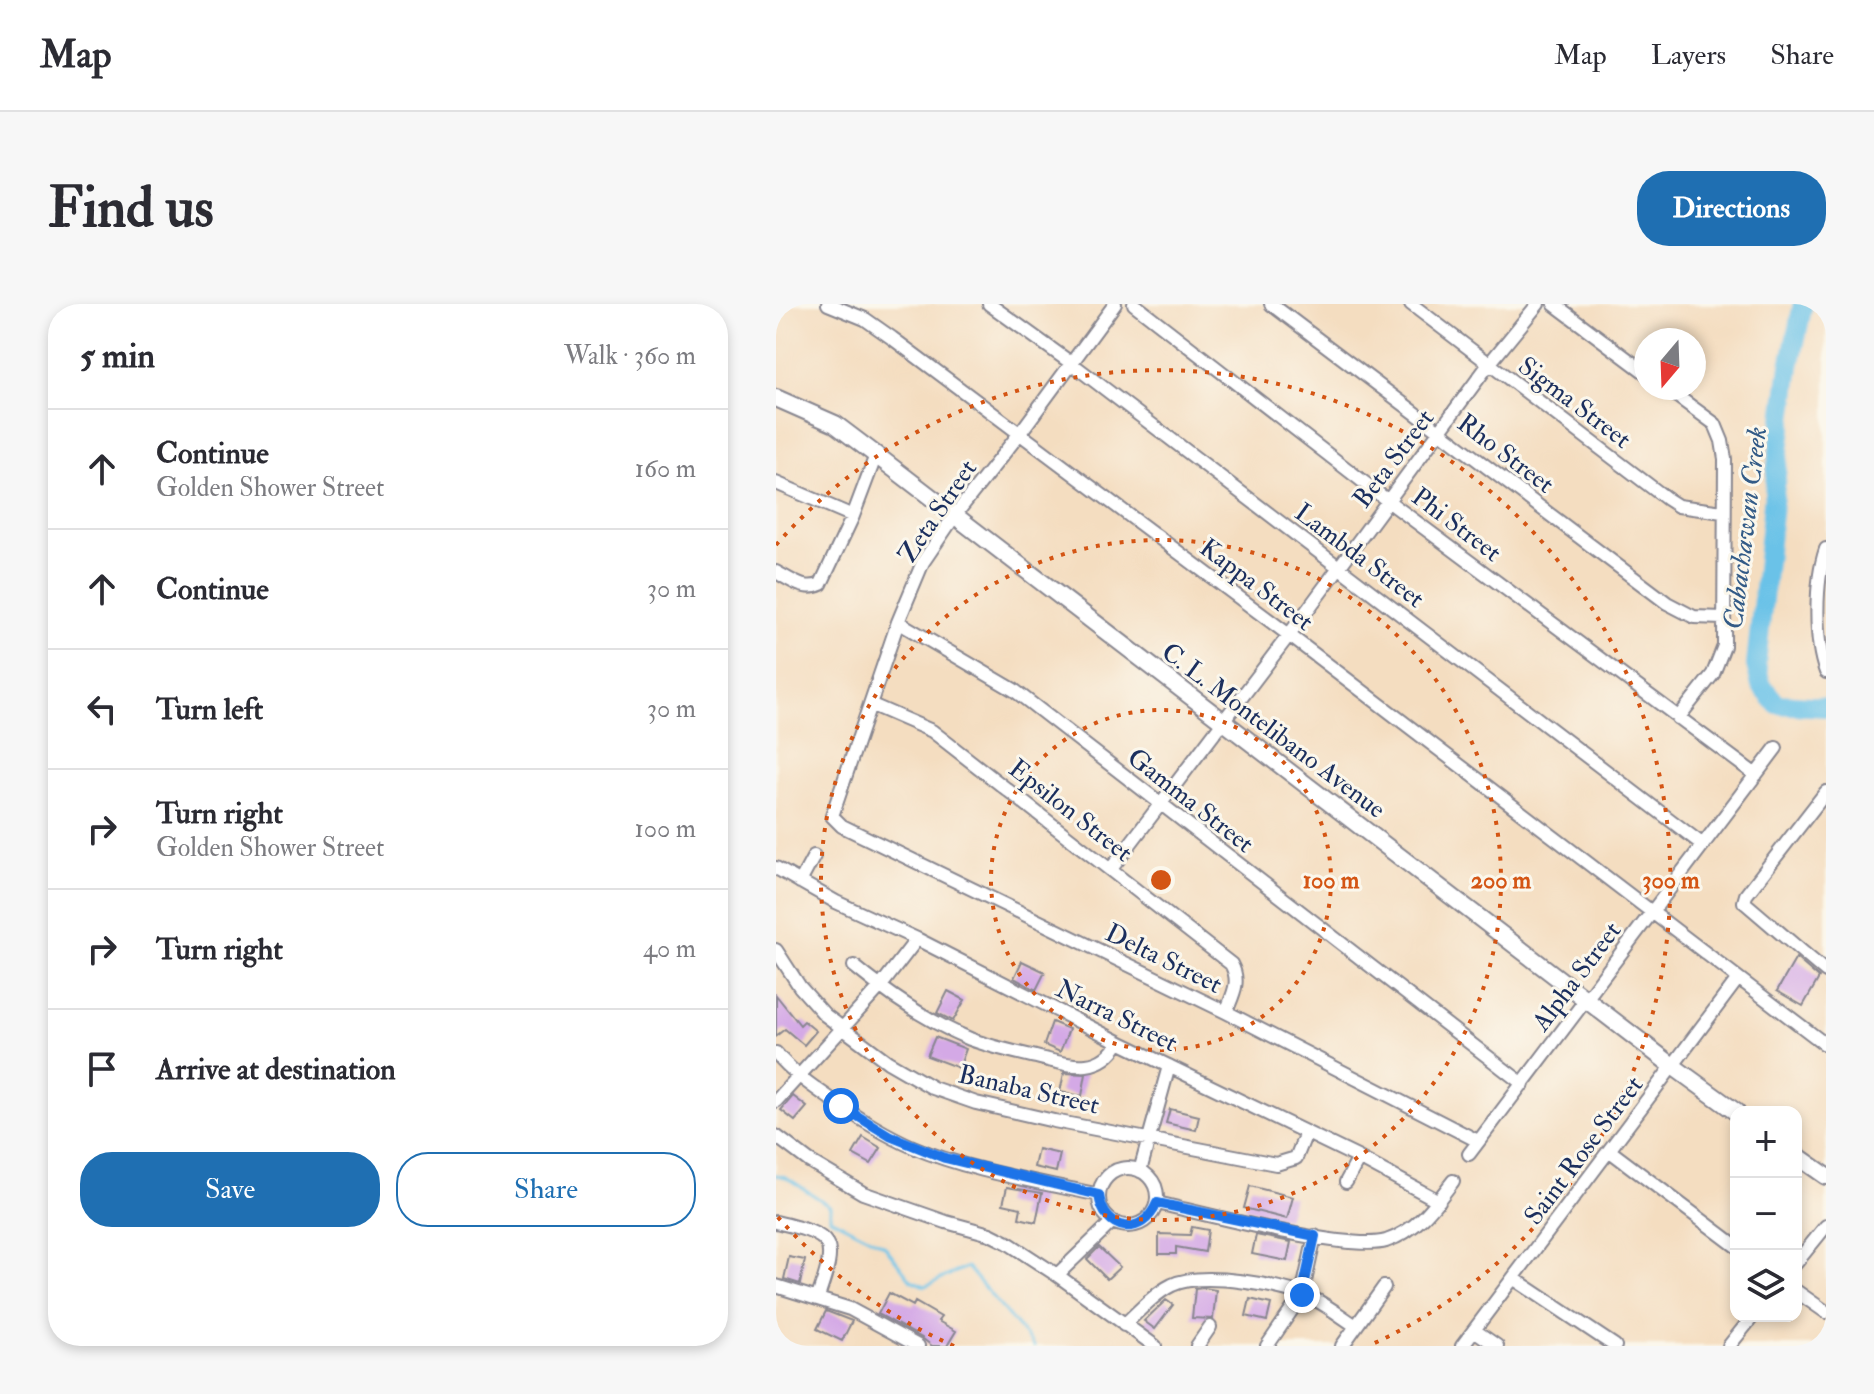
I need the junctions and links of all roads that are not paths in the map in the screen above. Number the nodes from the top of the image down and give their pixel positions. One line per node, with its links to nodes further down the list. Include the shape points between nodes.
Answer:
1 (828, 304): 15 (street, Kappa Street, via 865,319)
2 (989, 304): 9 (street, Lambda Street)
3 (1115, 304): 9 (street, Zeta Street)
4 (1271, 304): 14 (street, Rho Street)
5 (1411, 304): 10 (street, Sigma Street)
6 (1538, 304): 10 (street, Beta Street)
7 (1554, 304): 11 (street)
8 (1140, 305): 18 (street, Phi Street)
9 (1071, 363): 15 (street, Zeta Street); 23 (street, Lambda Street)
10 (1489, 364): 14 (street, Beta Street); 19 (street, Sigma Street, via 1678,506)
11 (1634, 364)
12 (776, 398): 16 (street, C. L. Montelibano Avenue, via 835,424)
13 (1682, 400): 19 (street, via 1715,424 1725,459)
14 (1441, 431): 18 (street, Beta Street); 25 (street, Rho Street, via 1667,603 1694,617)
15 (1020, 433): 20 (street, Zeta Street); 28 (street, Kappa Street)
16 (876, 455): 20 (street, C. L. Montelibano Avenue); 21 (street)
17 (776, 483): 21 (street)
18 (1388, 501): 23 (street, Beta Street); 31 (street, Phi Street)
19 (1723, 512): 25 (street)
20 (955, 515): 26 (street, Zeta Street, via 923,562); 32 (street, C. L. Montelibano Avenue)
21 (853, 516): 24 (street, via 821,584 800,585)
22 (1826, 549): 27 (street, via 1818,591)
23 (1339, 566): 28 (street, Beta Street); 38 (street, Lambda Street)
24 (776, 572)
25 (1723, 618): 31 (street, via 1720,661)
26 (898, 622): 30 (street, Zeta Street); 36 (street, Gamma Street, via 1014,690)
27 (1823, 634): 29 (street)
28 (1289, 635): 32 (street, Beta Street); 44 (street, Kappa Street)
29 (1826, 672)
30 (872, 705): 37 (street, Zeta Street); 41 (street, Epsilon Street, via 932,731)
31 (1678, 718): 34 (street, Phi Street)
32 (1224, 721): 36 (street, Beta Street); 52 (street, C. L. Montelibano Avenue)
33 (1776, 748): 34 (street, Alpha Street)
34 (1756, 775): 38 (street, Alpha Street)
35 (1826, 792): 49 (street, via 1744,902)
36 (1160, 804): 41 (street, Beta Street); 61 (street, Gamma Street)
37 (832, 816): 53 (street, Delta Street, via 842,826)
38 (1703, 845): 44 (street, Alpha Street)
39 (814, 856): 42 (street)
40 (776, 868): 42 (street, Narra Street)
41 (1111, 869): 53 (street, Epsilon Street, via 1231,964 1236,986)
42 (800, 882): 43 (street, Narra Street)
43 (836, 902): 45 (street); 46 (street, Narra Street)
44 (1651, 913): 50 (street, Kappa Street); 52 (street, Alpha Street)
45 (829, 916)
46 (917, 939): 51 (street); 55 (street, Narra Street)
47 (776, 950): 54 (street, Banaba Street, via 800,987)
48 (854, 966): 51 (street)
49 (1826, 972)
50 (1737, 980): 56 (street, Kappa Street); 59 (street, Saint Rose Street)
51 (880, 987): 54 (street); 55 (street, via 971,1039 1047,1059 1092,1065 1111,1057)
52 (1586, 999): 59 (street, C. L. Montelibano Avenue); 61 (street, Alpha Street)
53 (1226, 1012): 67 (street, Delta Street)
54 (841, 1029): 60 (street); 66 (street, Banaba Street, via 933,1088 976,1103)
55 (1119, 1042): 58 (street, Narra Street)
56 (1826, 1045)
57 (776, 1053): 60 (street)
58 (1169, 1066): 64 (street, Narra Street); 66 (street)
59 (1674, 1067): 63 (street, C. L. Montelibano Avenue); 68 (street, Saint Rose Street)
60 (799, 1077): 62 (street); 76 (street, via 916,1148)
61 (1523, 1084): 67 (street, Alpha Street)
62 (776, 1101)
63 (1730, 1108)
64 (1306, 1133): 66 (street, Banaba Street, via 1296,1158 1283,1164); 70 (street, Narra Street)
65 (776, 1136): 85 (street, via 863,1193 990,1234)
66 (1150, 1139): 72 (street)
67 (1478, 1141): 69 (street, Alpha Street)
68 (1610, 1151): 83 (street); 86 (street, Saint Rose Street)
69 (1469, 1154)
70 (1359, 1158): 75 (street); 77 (street, Narra Street)
71 (1802, 1159): 73 (street)
72 (1140, 1171): 76 (street, via 1113,1173); 78 (street, via 1153,1182)
73 (1826, 1176)
74 (1453, 1181): 77 (street)
75 (1346, 1182)
76 (1099, 1195): 80 (street)
77 (1439, 1201): 82 (street, via 1424,1219 1385,1241)
78 (1157, 1203): 80 (street, via 1142,1223); 82 (street)
79 (776, 1222): 91 (street, via 812,1230 830,1248)
80 (1112, 1222): 85 (street)
81 (1826, 1226): 84 (street)
82 (1315, 1236): 89 (street)
83 (1730, 1241)
84 (1802, 1256)
85 (1057, 1275): 94 (street)
86 (1513, 1278): 97 (street, Saint Rose Street); 105 (street)
87 (776, 1286): 91 (street)
88 (1384, 1287): 95 (street)
89 (1302, 1295): 94 (street, via 1226,1279 1188,1280 1163,1290); 95 (street); 101 (street)
90 (1802, 1295): 92 (street)
91 (818, 1297): 98 (street)
92 (1826, 1312)
93 (1748, 1322): 106 (street)
94 (1124, 1325): 99 (street)
95 (1356, 1326): 102 (street)
96 (1210, 1327): 100 (street)
97 (1474, 1330): 103 (street, Saint Rose Street); 104 (street)
98 (918, 1346)
99 (1155, 1346)
100 (1197, 1346)
101 (1267, 1346)
102 (1342, 1346)
103 (1462, 1346)
104 (1497, 1346)
105 (1615, 1346)
106 (1729, 1346)

